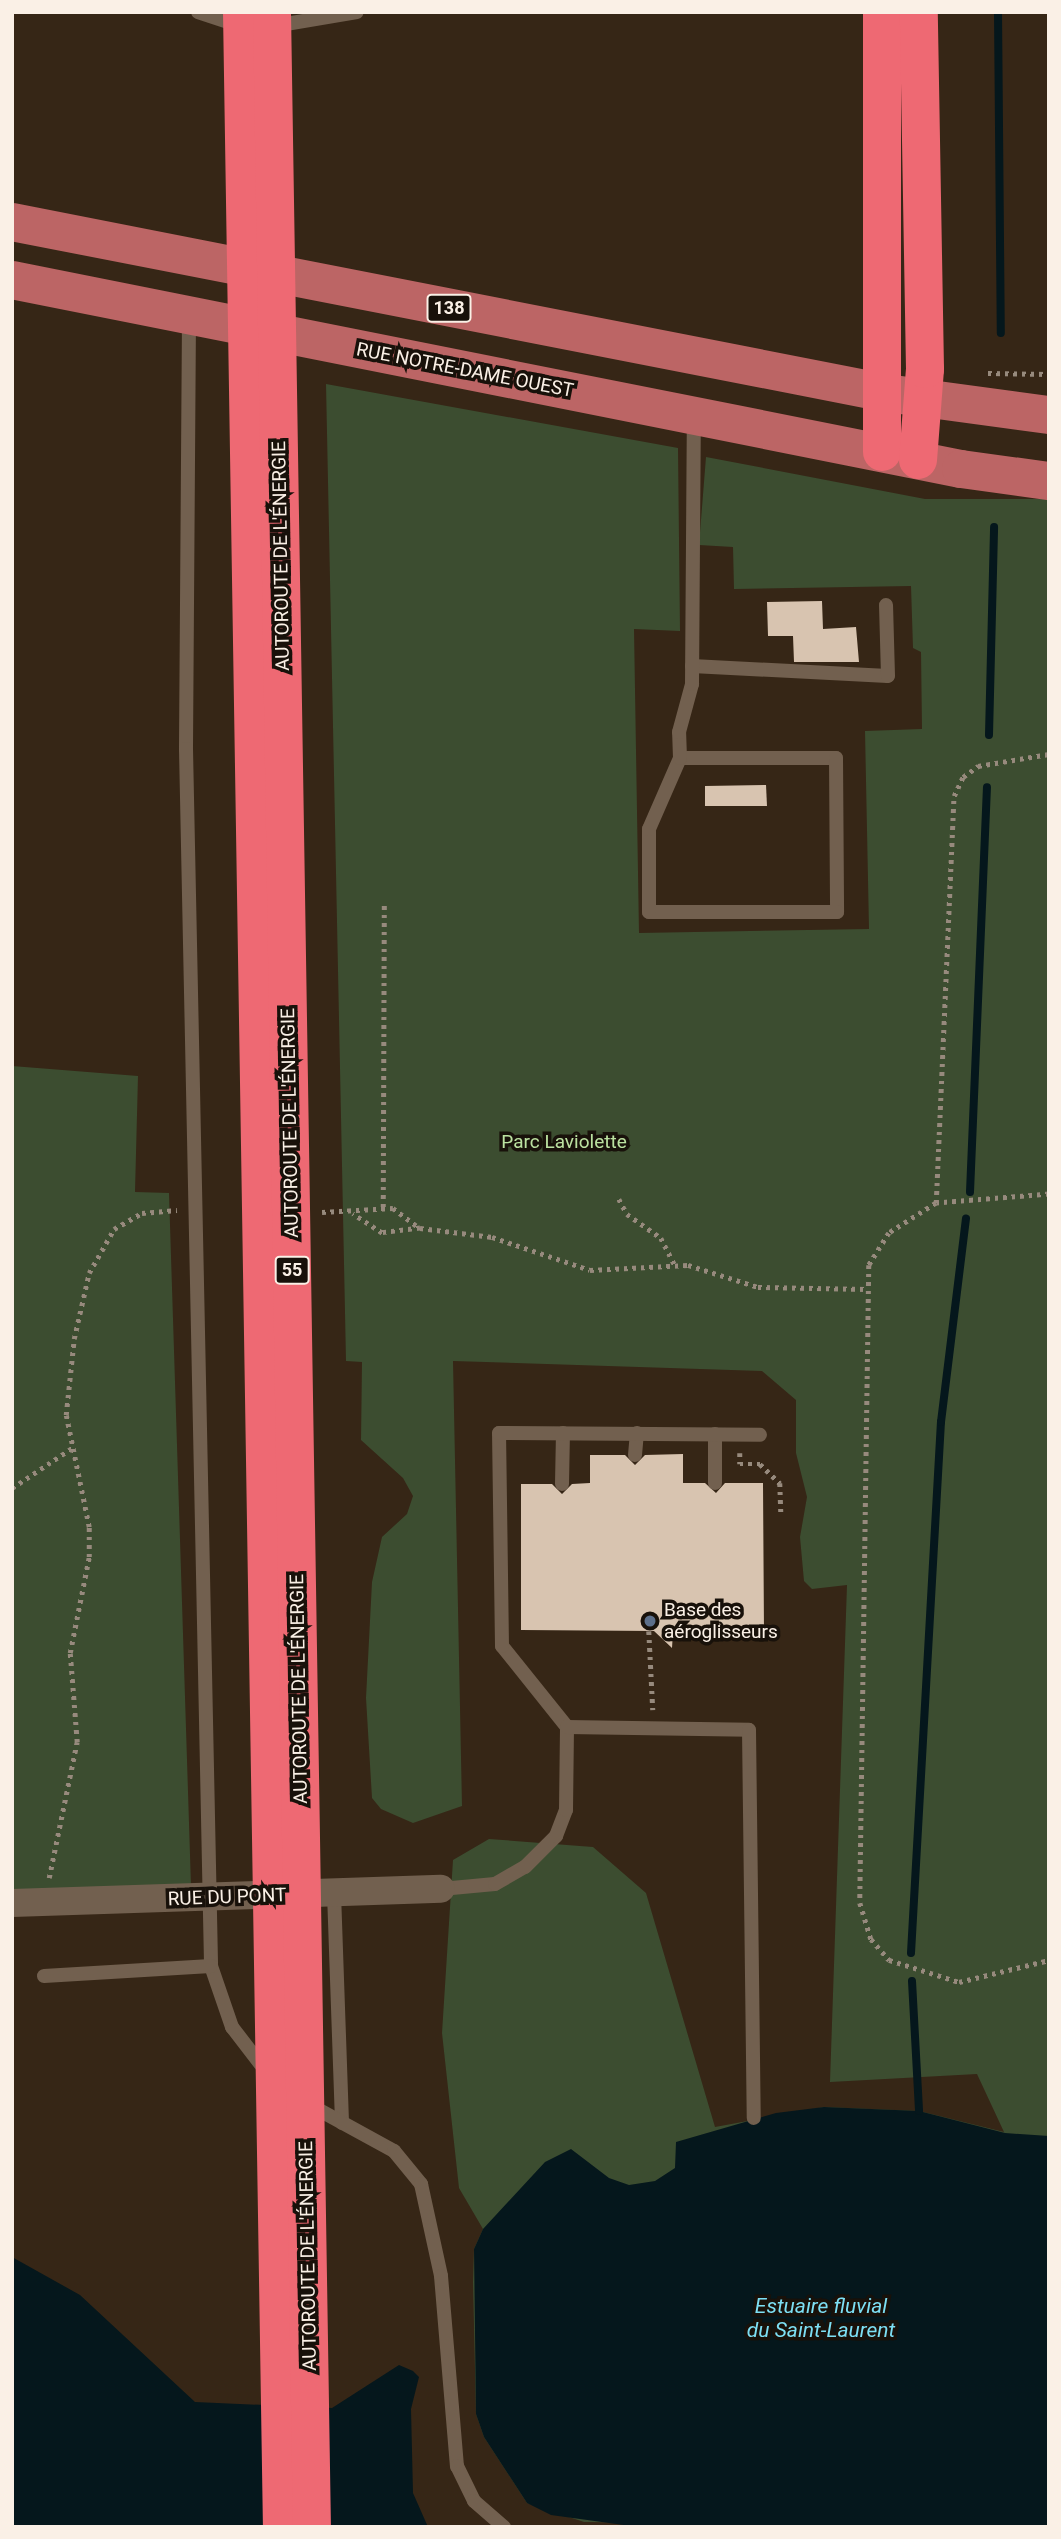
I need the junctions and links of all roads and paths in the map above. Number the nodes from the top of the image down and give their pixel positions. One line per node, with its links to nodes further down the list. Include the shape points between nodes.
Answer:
1 (198, 12): 4 (lane, via 254,27)
2 (242, 12): 57 (highway, AUTOROUTE DE L'ÉNERGIE / 55)
3 (272, 12): 58 (highway, AUTOROUTE DE L'ÉNERGIE / 55)
4 (357, 12)
5 (882, 12): 12 (highway)
6 (919, 12): 13 (highway)
7 (12, 222): 12 (main road, 138)
8 (12, 280): 9 (main road, RUE NOTRE-DAME OUEST)
9 (189, 316): 14 (main road, RUE NOTRE-DAME OUEST); 50 (lane, via 186,749)
10 (1049, 374): 11 (path, via 998,369)
11 (986, 376)
12 (886, 393): 13 (main road, 138); 16 (highway)
13 (924, 399): 15 (main road, 138); 16 (highway)
14 (694, 415): 16 (main road, RUE NOTRE-DAME OUEST); 19 (lane)
15 (1049, 415)
16 (900, 456): 17 (main road, RUE NOTRE-DAME OUEST)
17 (1049, 481)
18 (886, 605): 19 (lane, via 888,676)
19 (692, 666): 21 (lane)
20 (1049, 754): 25 (path, via 978,766 962,777 954,796)
21 (680, 758): 21 (lane, via 836,758 837,912 649,912 649,829)
22 (384, 901): 26 (path)
23 (1049, 1194): 25 (path)
24 (619, 1199): 31 (path, via 634,1221 661,1238)
25 (936, 1203): 32 (path, via 878,1246)
26 (383, 1207): 29 (path); 30 (path, via 402,1212)
27 (178, 1210): 37 (path, via 127,1219 95,1260 69,1362)
28 (342, 1213): 29 (path)
29 (354, 1214): 30 (path, via 382,1233)
30 (420, 1228): 31 (path, via 492,1237 590,1270)
31 (675, 1266): 32 (path, via 710,1269 758,1287)
32 (866, 1289): 52 (path, via 860,1903 871,1939 889,1960 959,1982)
33 (563, 1433): 34 (lane); 41 (lane); 45 (lane, via 499,1433 502,1647)
34 (637, 1433): 35 (lane); 38 (lane)
35 (715, 1434): 36 (lane); 40 (lane)
36 (760, 1435)
37 (72, 1448): 42 (path); 48 (path, via 89,1527 89,1557 69,1653 76,1754)
38 (635, 1455)
39 (740, 1464): 43 (path, via 760,1464 780,1483)
40 (715, 1483)
41 (562, 1484)
42 (12, 1488)
43 (781, 1515)
44 (649, 1631): 46 (path)
45 (567, 1727): 46 (lane); 47 (lane, via 566,1810 556,1836 525,1867 495,1884)
46 (654, 1728): 55 (lane, via 749,1730)
47 (441, 1889): 49 (street, RUE DU PONT)
48 (47, 1890)
49 (334, 1893): 50 (street, RUE DU PONT); 56 (lane)
50 (208, 1898): 51 (street, RUE DU PONT); 53 (lane)
51 (12, 1903)
52 (1049, 1960)
53 (211, 1966): 54 (lane); 56 (lane, via 218,1997 259,2067)
54 (44, 1976)
55 (754, 2118)
56 (342, 2123): 59 (lane, via 394,2151 421,2184 441,2276 457,2466 474,2501)
57 (282, 2527)
58 (312, 2527)
59 (504, 2527)

